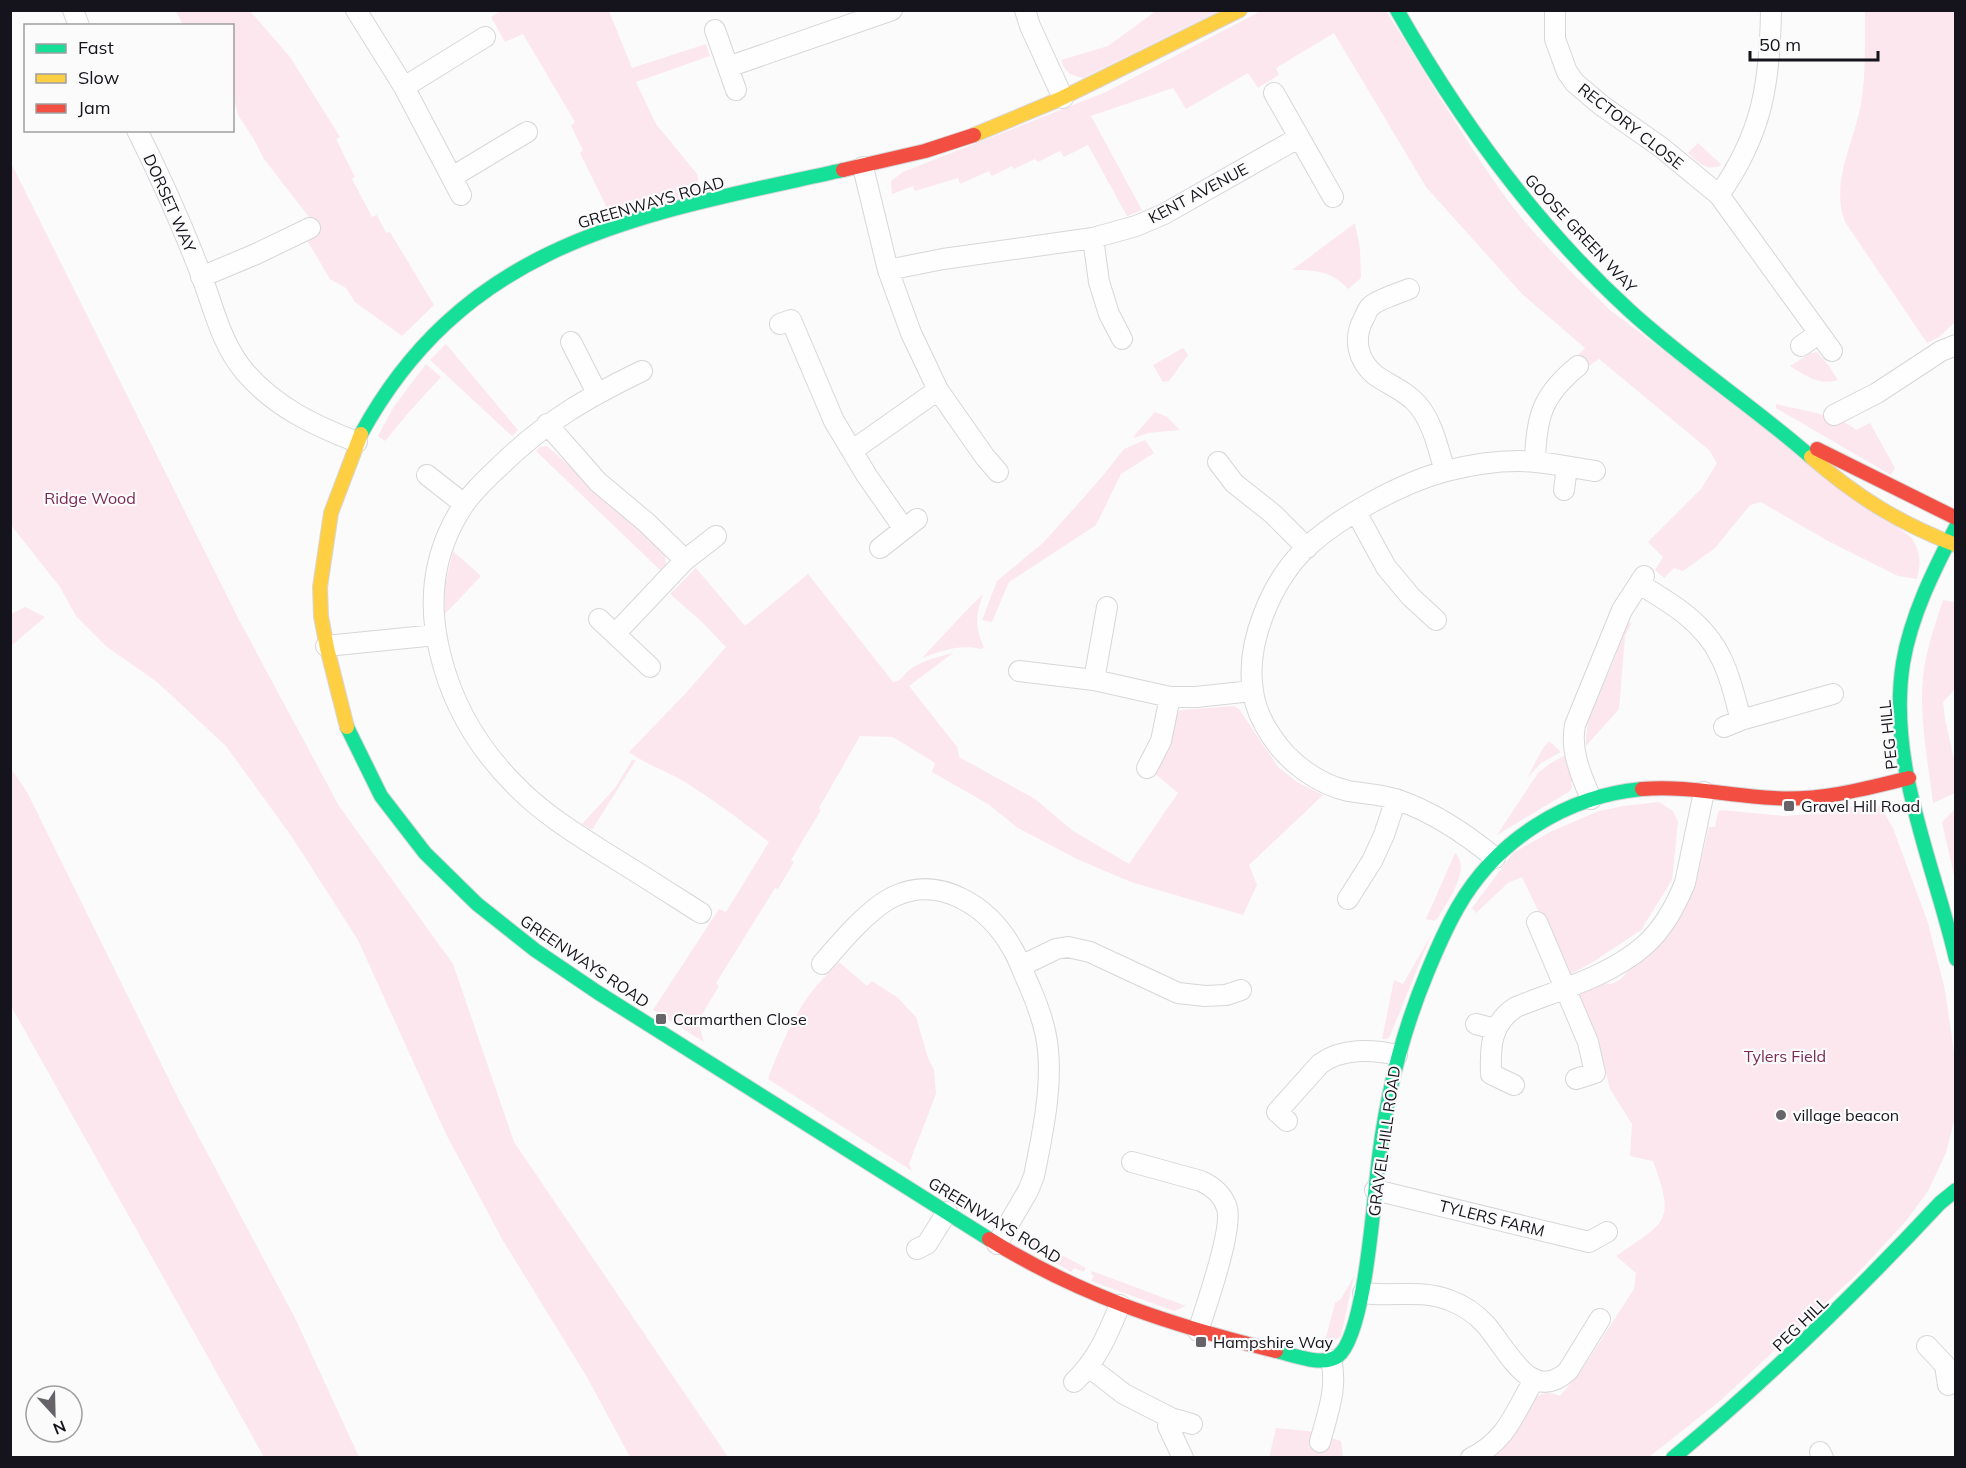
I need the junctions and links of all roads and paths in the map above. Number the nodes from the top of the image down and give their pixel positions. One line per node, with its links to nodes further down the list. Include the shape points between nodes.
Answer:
1 (356, 10): 11 (street)
2 (892, 10): 10 (street)
3 (1025, 10): 14 (street)
4 (1240, 10): 14 (street, GREENWAYS ROAD)
5 (1397, 10): 39 (street, GOOSE GREEN WAY, via 1458,109 1508,178 1563,242 1610,293 1678,353)
6 (1555, 10): 19 (street, RECTORY CLOSE, via 1555,39 1575,83)
7 (1771, 10): 19 (street, via 1769,60 1758,122 1740,163)
8 (715, 30): 10 (street)
9 (485, 37): 11 (street)
10 (728, 68): 12 (street)
11 (404, 87): 16 (street, via 456,186)
12 (736, 90)
13 (1274, 93): 17 (street)
14 (1063, 98): 18 (street, GREENWAYS ROAD, via 997,127)
15 (137, 132): 24 (street, DORSET WAY, via 165,185)
16 (527, 132)
17 (1298, 138): 20 (street); 22 (street, KENT AVENUE, via 1164,214)
18 (863, 167): 23 (street); 40 (street, GREENWAYS ROAD, via 652,215 582,238 538,258 481,293 425,340 379,400)
19 (1719, 195): 27 (street, RECTORY CLOSE)
20 (1333, 196)
21 (301, 238): 24 (street)
22 (1093, 238): 23 (street, KENT AVENUE); 28 (street, via 1099,282)
23 (888, 270): 35 (street)
24 (201, 277): 40 (street, DORSET WAY, via 225,343 246,373 285,409)
25 (1409, 289): 45 (street, via 1367,301 1357,339 1363,360 1375,375 1415,401 1423,411)
26 (780, 324): 41 (street, via 791,320 834,421)
27 (1818, 334): 31 (street); 32 (street, RECTORY CLOSE)
28 (1122, 339)
29 (571, 342): 36 (street)
30 (1956, 345): 37 (street, via 1878,393)
31 (1801, 346)
32 (1832, 351)
33 (1578, 366): 43 (street, via 1549,395 1536,434)
34 (642, 371): 36 (street)
35 (938, 390): 41 (street); 47 (street)
36 (597, 393): 38 (street)
37 (1834, 414)
38 (547, 424): 50 (street); 58 (street, via 598,482)
39 (1785, 435): 52 (street, GOOSE GREEN WAY); 55 (street, GOOSE GREEN WAY, via 1860,496)
40 (357, 442): 66 (street, GREENWAYS ROAD, via 330,517 320,591)
41 (853, 450): 56 (street, via 867,476 910,524)
42 (1218, 462): 57 (street, via 1234,483)
43 (1535, 462): 44 (street); 45 (street)
44 (1567, 467): 46 (street); 49 (street)
45 (1445, 471): 51 (street)
46 (1595, 471)
47 (998, 472)
48 (427, 476): 50 (street)
49 (1564, 490)
50 (464, 504): 65 (street, via 436,570 432,608)
51 (1356, 512): 57 (street); 63 (street, via 1386,567)
52 (1956, 518)
53 (1956, 527): 55 (street, PEG HILL)
54 (716, 536): 58 (street)
55 (1952, 544): 60 (street, PEG HILL)
56 (880, 548)
57 (1307, 548): 70 (street, via 1274,592 1263,616 1254,642)
58 (685, 560): 64 (street)
59 (1949, 574): 60 (street)
60 (1931, 578): 74 (street, PEG HILL, via 1913,621 1901,673 1900,721)
61 (1107, 607): 69 (street)
62 (599, 620): 64 (street)
63 (1436, 620)
64 (615, 634): 67 (street)
65 (436, 635): 66 (street); 80 (street, via 463,717 495,764 559,823 668,882)
66 (326, 646): 97 (street, GREENWAYS ROAD, via 341,712 373,785 421,849 464,893 545,958)
67 (650, 667)
68 (1019, 671): 69 (street)
69 (1094, 680): 72 (street)
70 (1252, 691): 72 (street); 76 (street, via 1272,738 1305,771 1322,782 1347,790)
71 (1833, 694): 77 (street, via 1733,724 1728,673 1721,656 1689,618 1641,580 1622,610 1575,725 1574,749)
72 (1170, 697): 73 (street, via 1161,741)
73 (1147, 768)
74 (1909, 778): 75 (street, GRAVEL HILL ROAD, via 1789,799); 82 (street, PEG HILL)
75 (1704, 792): 77 (street, GRAVEL HILL ROAD, via 1649,788); 86 (street, via 1685,884 1655,936 1611,968)
76 (1396, 799): 78 (street, via 1448,824); 79 (street)
77 (1591, 799): 78 (street, GRAVEL HILL ROAD, via 1528,829)
78 (1495, 858): 88 (street, GRAVEL HILL ROAD, via 1461,901 1450,922)
79 (1356, 894)
80 (701, 913)
81 (1537, 922): 86 (street)
82 (1954, 946): 83 (street, PEG HILL)
83 (1956, 959)
84 (822, 964): 85 (street, via 879,905 913,890 932,889 964,898 993,922)
85 (1020, 966): 87 (street, via 1068,947 1090,952 1178,993 1216,996); 99 (street, via 1045,1028 1048,1076 1034,1176)
86 (1565, 988): 89 (street, via 1594,1063 1595,1073); 90 (street, via 1516,1007 1486,1026 1491,1074)
87 (1241, 990)
88 (1397, 1055): 91 (street, via 1356,1051 1328,1059 1277,1112); 94 (street, GRAVEL HILL ROAD)
89 (1576, 1079)
90 (1514, 1085)
91 (1287, 1121)
92 (1139, 1170): 104 (street, via 1201,1181 1210,1185 1227,1208 1227,1231)
93 (1956, 1173): 96 (street)
94 (1375, 1190): 98 (street, TYLERS FARM, via 1589,1242); 101 (street, GRAVEL HILL ROAD)
95 (1956, 1190): 96 (street)
96 (1940, 1203): 117 (street, PEG HILL, via 1809,1339)
97 (947, 1212): 99 (street, GREENWAYS ROAD); 100 (street, via 927,1244)
98 (1607, 1232)
99 (997, 1244): 102 (street, GREENWAYS ROAD)
100 (917, 1249)
101 (1363, 1293): 106 (street, GRAVEL HILL ROAD, via 1349,1339); 109 (street, via 1418,1293 1463,1306 1486,1325)
102 (1120, 1305): 104 (street, GREENWAYS ROAD); 108 (street)
103 (1600, 1319): 109 (street, via 1568,1371 1549,1383)
104 (1198, 1331): 106 (street, GREENWAYS ROAD, via 1308,1359)
105 (1927, 1346): 107 (street)
106 (1331, 1360): 114 (street, via 1334,1391)
107 (1951, 1361): 111 (street)
108 (1089, 1367): 110 (street); 113 (street)
109 (1534, 1380): 116 (street, via 1515,1418)
110 (1074, 1382)
111 (1948, 1385)
112 (1192, 1424): 113 (street)
113 (1168, 1426): 115 (street)
114 (1320, 1443)
115 (1183, 1458)
116 (1472, 1458)
117 (1673, 1458)

